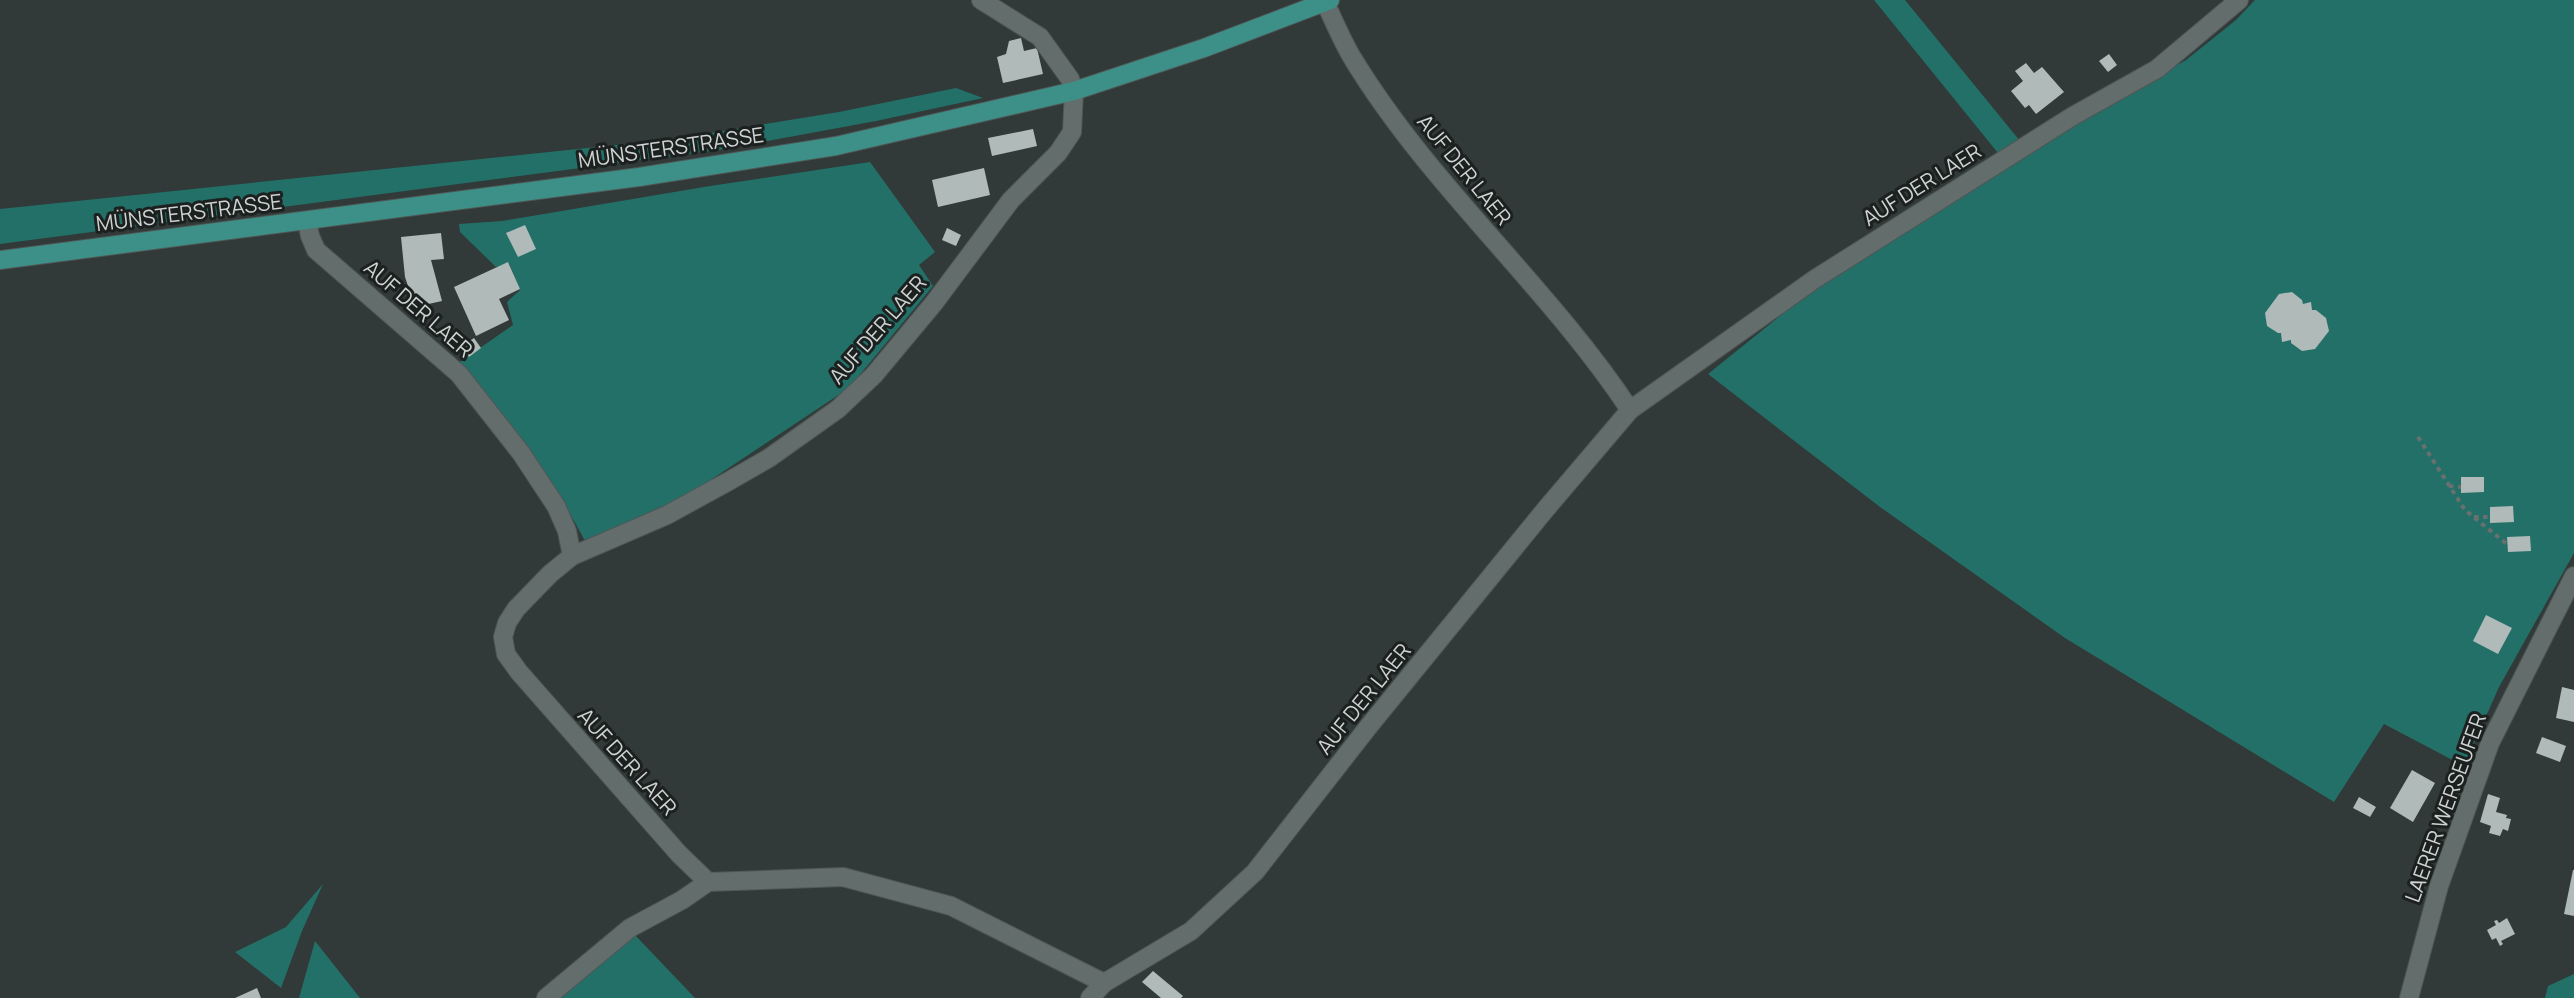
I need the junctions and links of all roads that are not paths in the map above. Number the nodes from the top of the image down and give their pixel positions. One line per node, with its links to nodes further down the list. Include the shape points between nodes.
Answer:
1 (981, 0): 4 (street, via 1040,37 1070,79)
2 (2239, 0): 7 (street, AUF DER LAER, via 2157,69 2073,116 1815,279)
3 (1327, 1): 4 (main road, MÜNSTERSTRASSE, via 1204,48); 7 (street, AUF DER LAER, via 1352,58 1386,109 1490,238 1598,362)
4 (1074, 91): 5 (main road, MÜNSTERSTRASSE, via 836,146); 8 (street, AUF DER LAER, via 1072,132 1058,153 1011,200 874,375 838,409 729,481 667,515)
5 (308, 221): 6 (main road, MÜNSTERSTRASSE); 8 (street, AUF DER LAER, via 316,250 459,374 521,453 556,506)
6 (0, 260)
7 (1630, 410): 11 (street, AUF DER LAER, via 1255,872 1191,931)
8 (572, 556): 10 (street, AUF DER LAER, via 516,609 503,637 506,654 538,697)
9 (2574, 576): 14 (street, LAERER WERSEUFER, via 2490,743 2439,886)
10 (708, 882): 11 (street, via 843,876 951,906); 12 (street, via 630,928)
11 (1104, 983): 13 (street, AUF DER LAER)
12 (546, 998)
13 (1090, 998)
14 (2409, 998)

